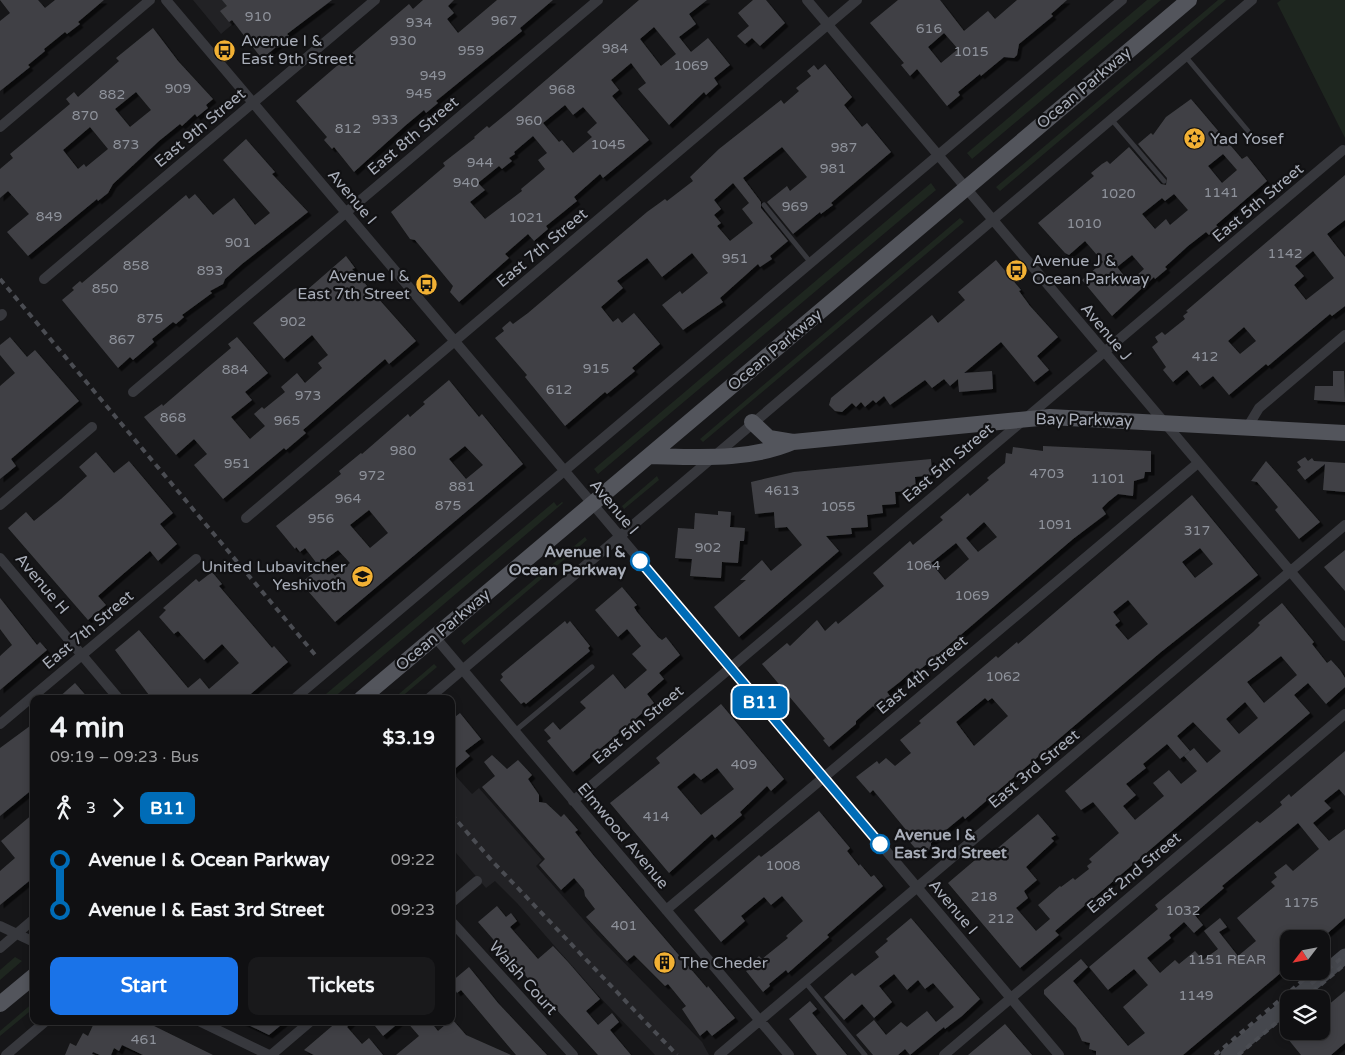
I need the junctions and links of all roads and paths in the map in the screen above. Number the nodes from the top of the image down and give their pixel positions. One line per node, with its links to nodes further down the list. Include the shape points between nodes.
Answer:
1 (150, 0): 14 (street)
2 (166, 0): 12 (street, Avenue I)
3 (375, 0): 12 (street, East 9th Street)
4 (598, 0): 21 (street, East 8th Street)
5 (807, 0): 10 (street, Avenue J)
6 (857, 0): 10 (street, East 7th Street)
7 (1122, 0): 17 (street)
8 (1189, 0): 19 (main road, Ocean Parkway)
9 (1252, 0): 11 (street)
10 (828, 24): 17 (street, Avenue J); 26 (street, East 7th Street)
11 (1186, 56): 13 (street); 15 (lane)
12 (253, 103): 21 (street, Avenue I); 24 (street, East 9th Street)
13 (1112, 120): 18 (lane); 22 (street)
14 (0, 127)
15 (1248, 132)
16 (1343, 150): 27 (street, East 5th Street)
17 (939, 156): 19 (street, Avenue J); 23 (street)
18 (1164, 181)
19 (966, 188): 22 (street, Avenue J); 36 (main road, Ocean Parkway)
20 (764, 205): 23 (lane)
21 (346, 213): 26 (street, Avenue I); 28 (street, East 8th Street)
22 (994, 221): 27 (street, Avenue J); 30 (street)
23 (811, 263): 39 (street)
24 (44, 279)
25 (1345, 335): 33 (street, via 1259,408)
26 (454, 341): 39 (street, Avenue I); 42 (street, East 7th Street)
27 (1104, 352): 29 (street, East 5th Street); 31 (street, Avenue J)
28 (133, 392)
29 (1025, 419): 31 (main road, Bay Parkway, via 1050,417); 35 (main road, Bay Parkway); 51 (street, East 5th Street)
30 (752, 422): 35 (main road, Bay Parkway, via 769,438); 37 (street)
31 (1163, 422): 33 (main road, Bay Parkway); 38 (street, Avenue J)
32 (92, 427): 41 (street)
33 (1248, 428): 34 (main road, Bay Parkway)
34 (1345, 433)
35 (793, 442): 37 (main road, Bay Parkway, via 773,451)
36 (650, 456): 37 (main road, Bay Parkway); 40 (main road, Ocean Parkway)
37 (711, 457): 44 (street)
38 (1198, 463): 47 (street, Avenue J); 63 (street, East 4th Street)
39 (563, 470): 40 (street, Avenue I); 56 (street)
40 (592, 504): 44 (street, Avenue I); 49 (main road, Ocean Parkway)
41 (0, 505)
42 (246, 518)
43 (1345, 525): 47 (street, East 3rd Street)
44 (619, 535): 51 (street, Avenue I); 53 (street)
45 (0, 558): 50 (street, Avenue H)
46 (196, 558): 50 (street, East 7th Street)
47 (1290, 572): 48 (street, Avenue J); 66 (street, East 3rd Street)
48 (1345, 636)
49 (435, 637): 53 (street, Elmwood Avenue); 57 (main road, Ocean Parkway)
50 (82, 654): 54 (street, East 7th Street); 55 (street, Avenue H)
51 (730, 666): 63 (street, Avenue I); 64 (street, East 5th Street)
52 (592, 667): 62 (lane)
53 (462, 669): 58 (street); 62 (street, Elmwood Avenue)
54 (34, 695)
55 (116, 695)
56 (299, 695)
57 (366, 695)
58 (433, 695)
59 (30, 698): 61 (street, East 7th Street)
60 (1345, 714): 79 (street, East 2nd Street)
61 (0, 724)
62 (515, 732): 64 (street, Elmwood Avenue)
63 (823, 777): 66 (street, Avenue I); 68 (street, East 4th Street)
64 (573, 800): 68 (street, Elmwood Avenue)
65 (477, 881): 67 (street)
66 (917, 887): 77 (street, East 3rd Street); 79 (street, Avenue I)
67 (455, 900)
68 (666, 910): 82 (street, Elmwood Avenue)
69 (30, 923): 72 (street)
70 (455, 925): 88 (street, Walsh Court)
71 (0, 926): 72 (street)
72 (17, 934): 73 (street); 74 (street)
73 (30, 940)
74 (0, 948)
75 (1345, 956): 78 (main road)
76 (30, 979): 80 (main road)
77 (805, 982): 82 (street, East 3rd Street); 91 (lane)
78 (1305, 990)
79 (1011, 998): 92 (street, East 2nd Street); 93 (street, Avenue I)
80 (0, 1004)
81 (1280, 1012): 94 (main road)
82 (760, 1021): 89 (street, East 3rd Street); 90 (street, Elmwood Avenue)
83 (41, 1025): 86 (street)
84 (206, 1025): 87 (street)
85 (306, 1025): 87 (street)
86 (6, 1055)
87 (270, 1055)
88 (573, 1055)
89 (719, 1055)
90 (789, 1055)
91 (864, 1055)
92 (944, 1055)
93 (1059, 1055)
94 (1228, 1055)

